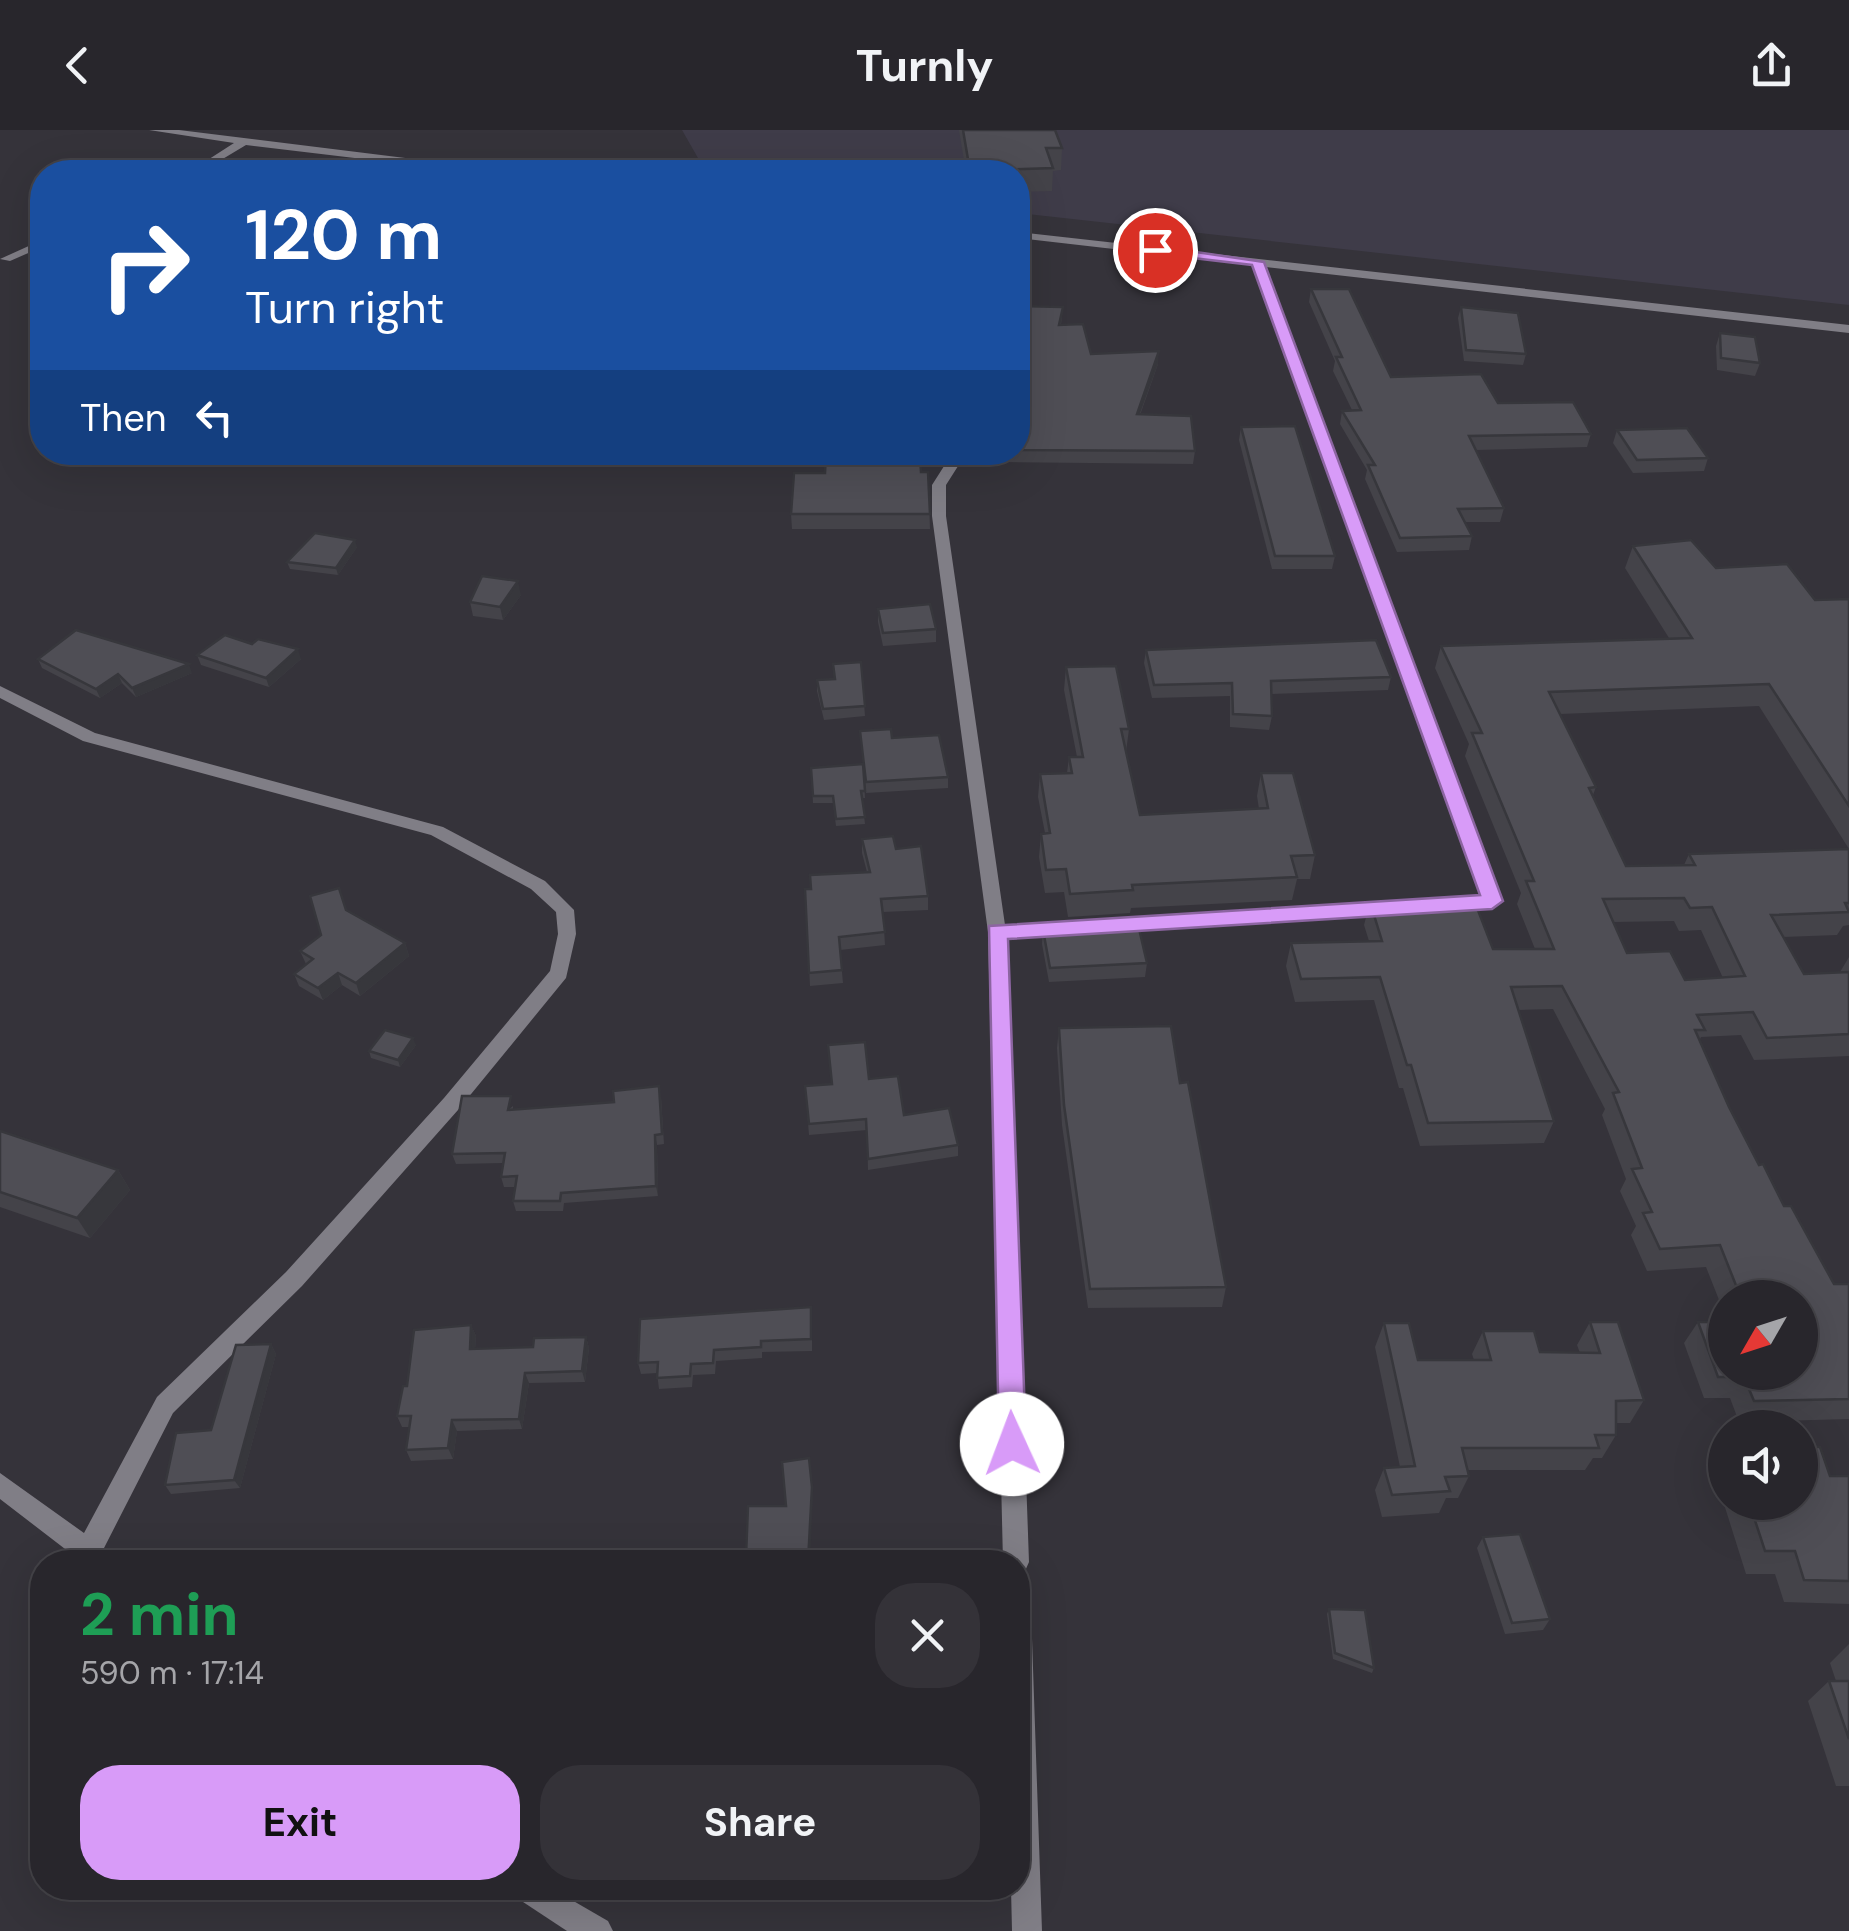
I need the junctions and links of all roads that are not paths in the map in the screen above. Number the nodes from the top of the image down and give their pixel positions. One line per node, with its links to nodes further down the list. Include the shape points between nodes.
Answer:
1 (154, 130): 2 (street)
2 (243, 142): 3 (street); 4 (street)
3 (214, 160)
4 (394, 160)
5 (1030, 236): 8 (street)
6 (30, 249): 7 (street)
7 (6, 259)
8 (1258, 262): 9 (street); 12 (street, via 1492,901)
9 (1849, 329)
10 (952, 465): 12 (street, via 940,484 939,516)
11 (0, 691): 15 (street, via 88,737 437,831 538,884 566,910 559,973 294,1279 165,1404)
12 (997, 932): 16 (street)
13 (0, 1484): 14 (street)
14 (86, 1550)
15 (98, 1550)
16 (1016, 1550)
17 (543, 1900): 19 (street)
18 (1026, 1900): 20 (street)
19 (598, 1931)
20 (1027, 1931)

